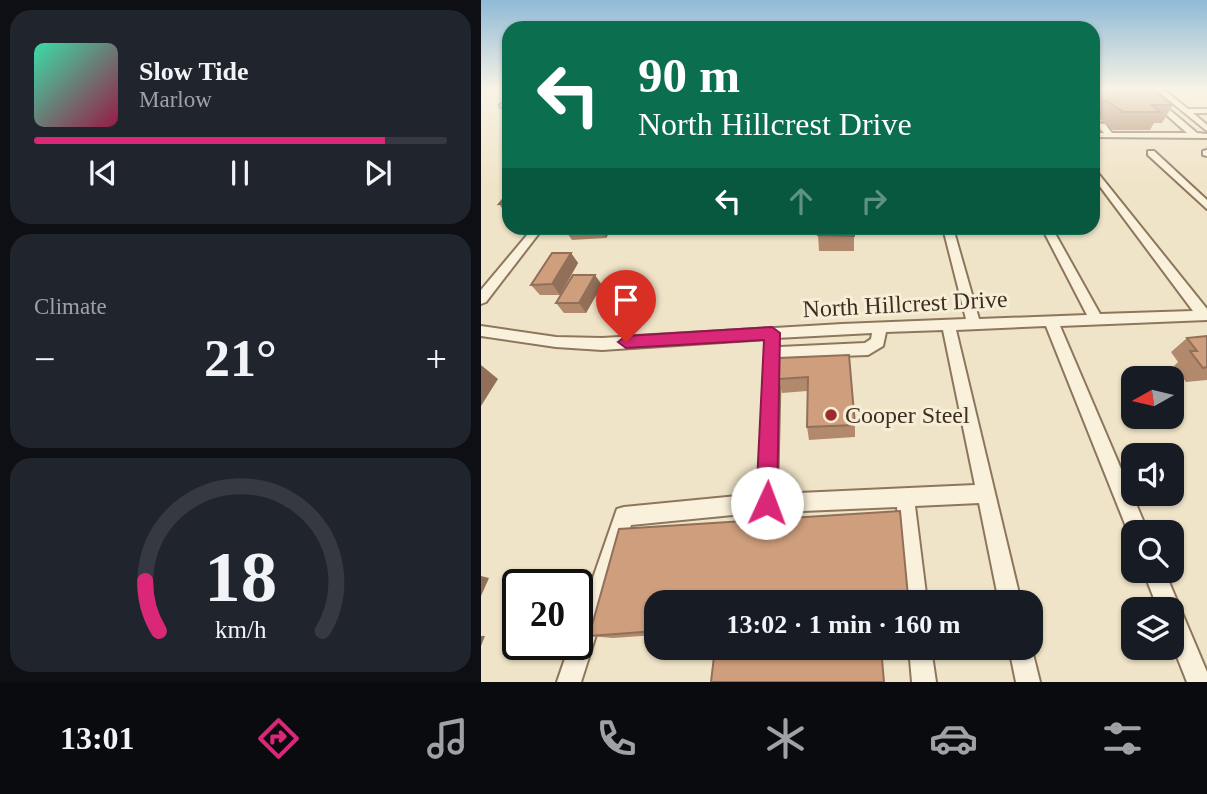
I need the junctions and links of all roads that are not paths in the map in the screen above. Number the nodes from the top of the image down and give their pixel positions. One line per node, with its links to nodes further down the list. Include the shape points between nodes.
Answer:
1 (1177, 121): 5 (street)
2 (1100, 126): 4 (street)
3 (1100, 135): 4 (street)
4 (1111, 136): 5 (street)
5 (1196, 136): 6 (street)
6 (1207, 136)
7 (1151, 153): 9 (street)
8 (1100, 179): 14 (street)
9 (1207, 206)
10 (532, 235): 13 (street)
11 (950, 235): 17 (street)
12 (1051, 235): 15 (street)
13 (481, 299)
14 (1205, 315): 15 (street, North Hillcrest Drive)
15 (1095, 318): 16 (street, North Hillcrest Drive)
16 (1051, 321): 17 (street, North Hillcrest Drive); 26 (street)
17 (974, 323): 18 (street, North Hillcrest Drive)
18 (948, 324): 19 (street, North Hillcrest Drive); 23 (street)
19 (880, 328): 21 (street, North Hillcrest Drive); 22 (street, via 878,342 868,349)
20 (481, 331): 21 (street, North Hillcrest Drive, via 602,344)
21 (772, 333): 22 (street)
22 (773, 353): 25 (street)
23 (986, 494): 24 (street); 28 (street)
24 (905, 496): 25 (street); 27 (street)
25 (767, 503): 32 (street, via 624,516)
26 (1133, 520)
27 (915, 590)
28 (1007, 590)
29 (1184, 646): 35 (street)
30 (921, 660): 33 (street)
31 (1023, 660): 34 (street)
32 (570, 682)
33 (924, 682)
34 (1028, 682)
35 (1199, 682)

